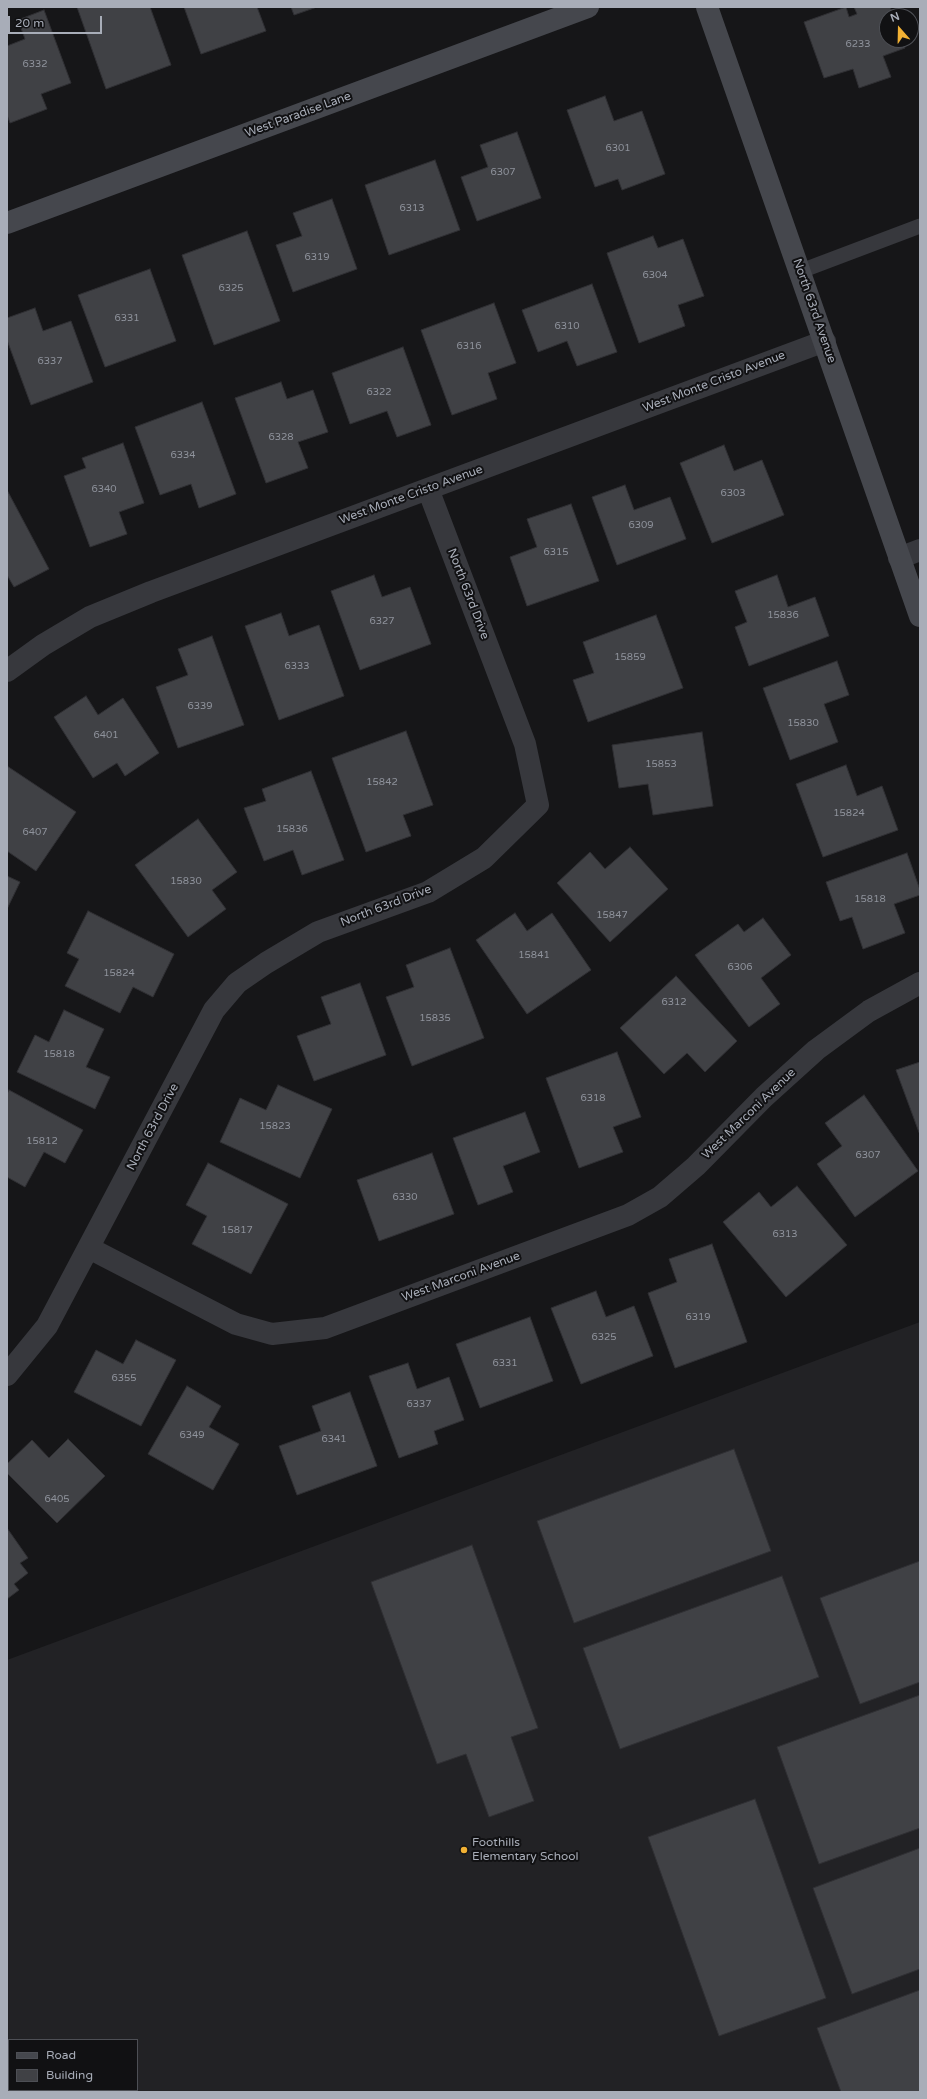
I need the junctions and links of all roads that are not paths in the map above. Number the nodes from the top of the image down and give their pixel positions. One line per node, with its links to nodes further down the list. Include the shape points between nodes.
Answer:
1 (588, 7): 3 (street, West Paradise Lane)
2 (707, 7): 5 (street, North 63rd Avenue)
3 (7, 223)
4 (920, 226): 5 (lane)
5 (800, 270): 6 (street, North 63rd Avenue)
6 (825, 341): 7 (street, West Monte Cristo Avenue); 9 (street, North 63rd Avenue)
7 (428, 489): 11 (street, West Monte Cristo Avenue, via 90,617 42,645); 13 (street, North 63rd Drive, via 525,744 538,804 484,858 434,888 318,932 237,983 214,1010)
8 (920, 550): 9 (street)
9 (899, 558): 10 (street, North 63rd Avenue)
10 (920, 616)
11 (7, 671)
12 (920, 983): 13 (street, West Marconi Avenue, via 869,1011 816,1050 764,1097 696,1166 660,1197 628,1216 324,1328 272,1334 236,1324)
13 (89, 1248): 14 (street, via 47,1326)
14 (7, 1375)

